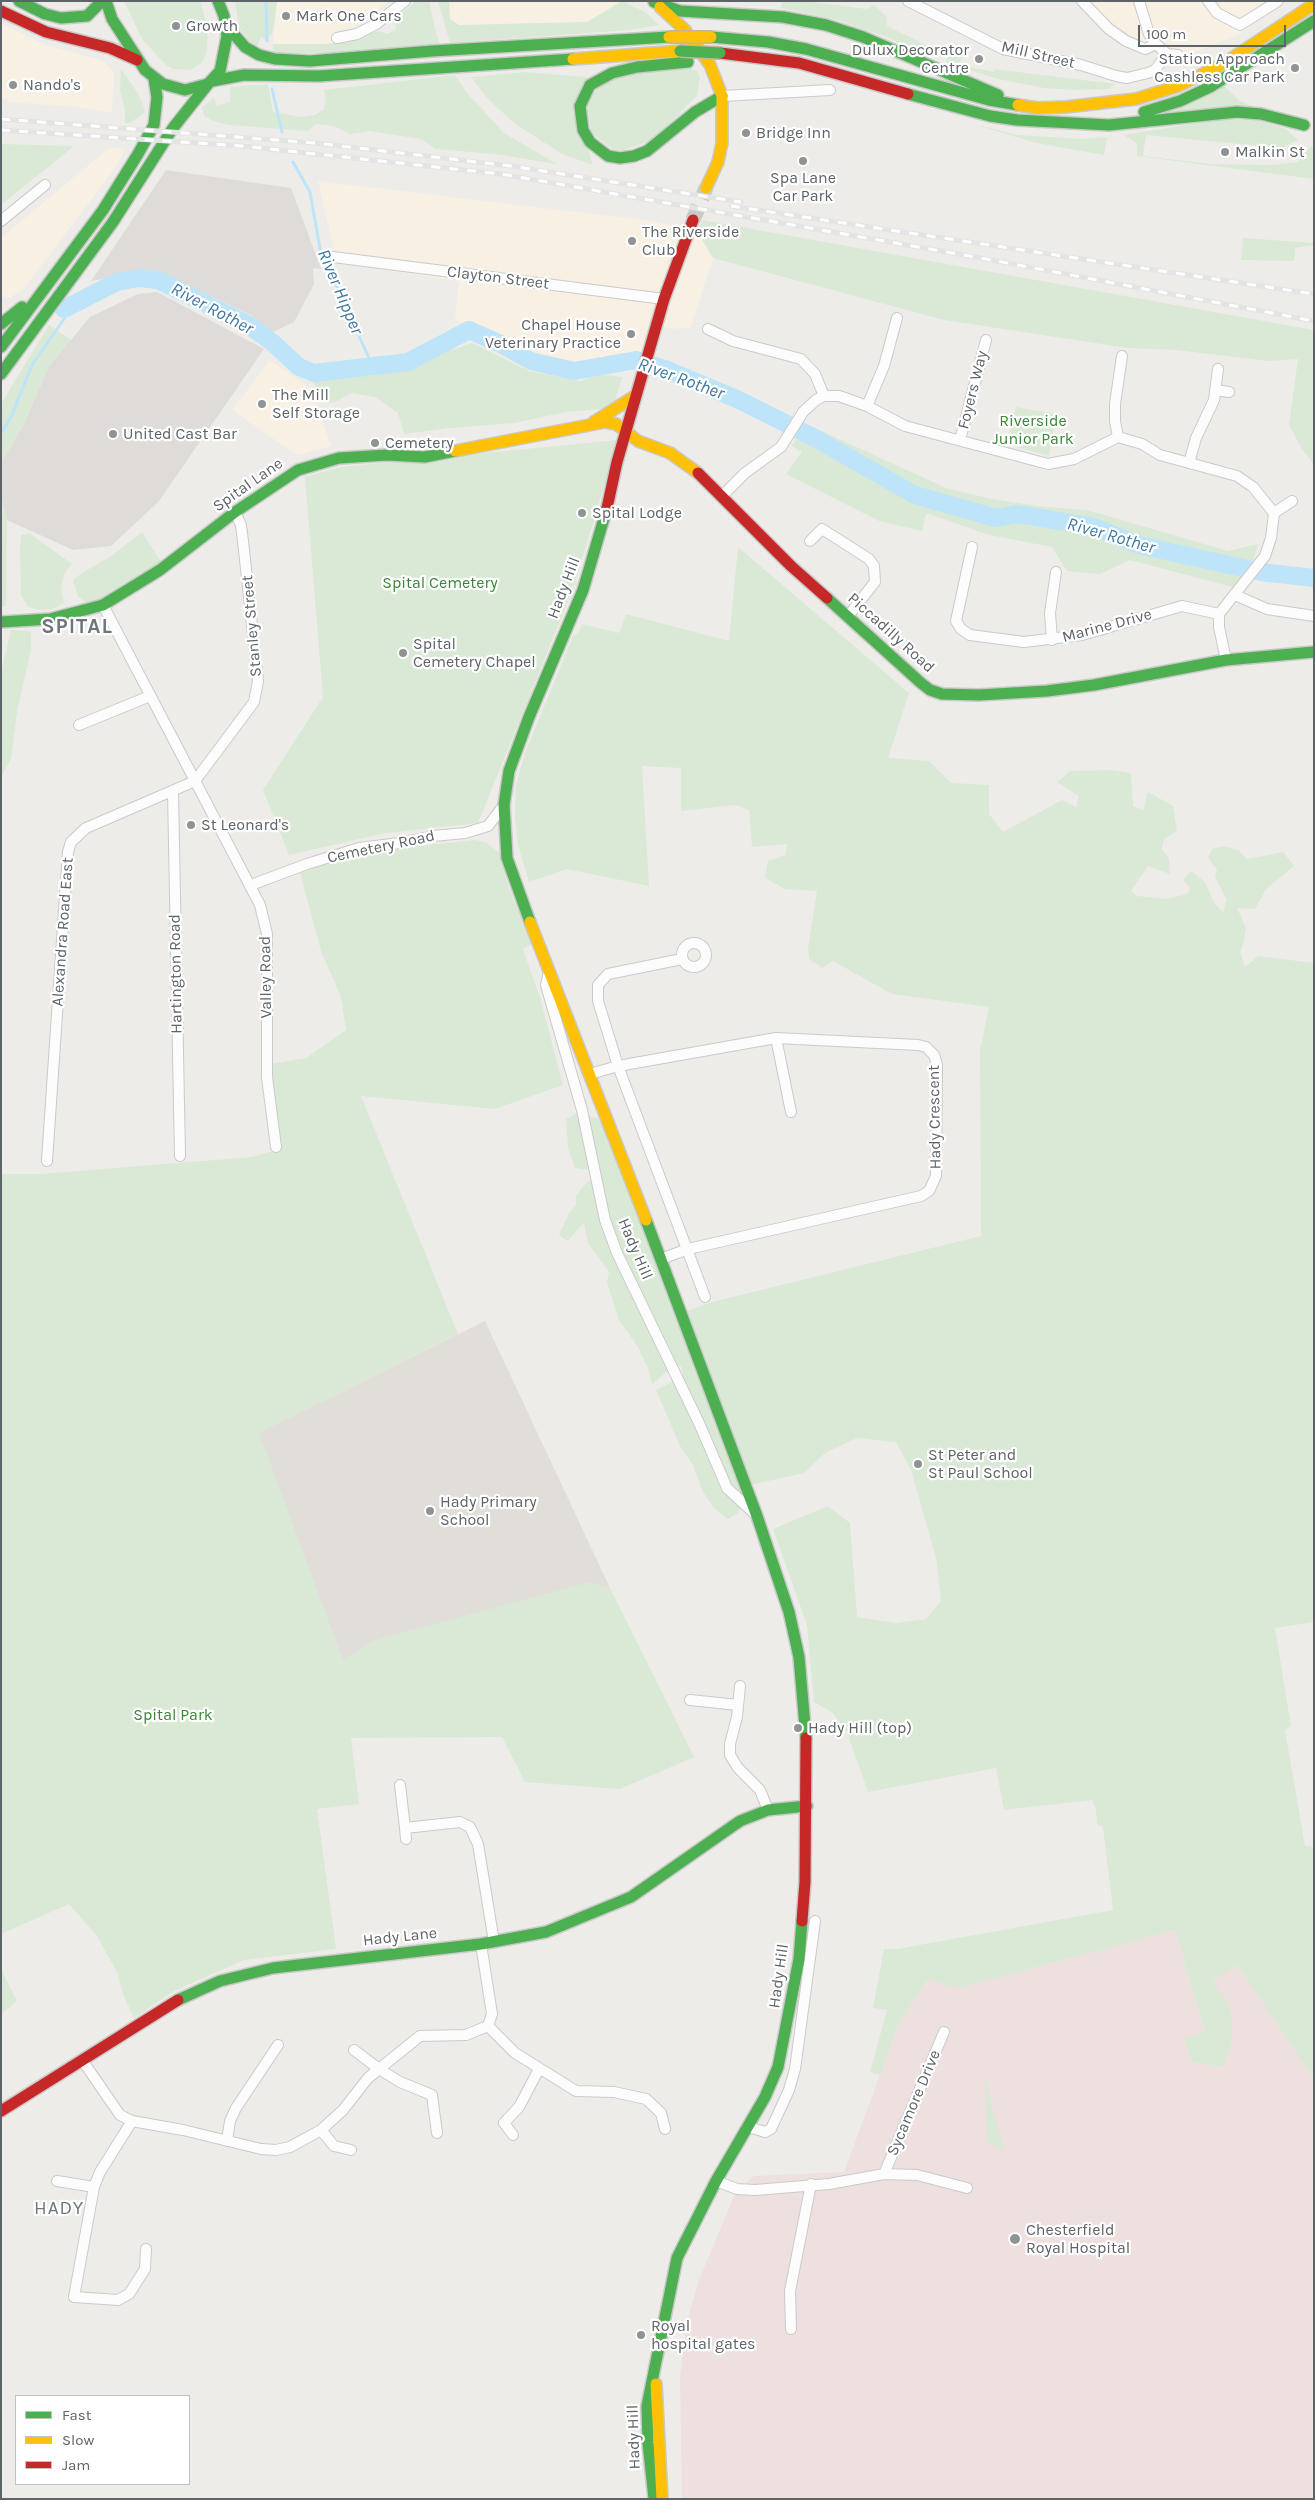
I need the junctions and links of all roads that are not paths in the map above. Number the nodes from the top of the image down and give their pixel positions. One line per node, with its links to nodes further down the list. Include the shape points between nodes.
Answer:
1 (19, 1): 2 (main road, via 61,18 87,16)
2 (104, 1): 20 (main road)
3 (404, 1): 15 (street, via 376,24 357,34)
4 (908, 1): 17 (street, Mill Street, via 1003,49 1081,65 1116,76 1126,78 1155,70)
5 (1082, 1): 16 (street, via 1109,29 1126,41 1145,49)
6 (1139, 1): 16 (street, via 1149,34)
7 (1208, 1): 8 (street, via 1217,13 1240,25)
8 (1278, 1)
9 (654, 2): 24 (main road, via 685,30 710,65); 25 (main road, via 687,12 783,17 844,29)
10 (221, 4): 14 (main road)
11 (1314, 4): 25 (main road, via 1222,64 1155,94 1066,107)
12 (1, 11): 20 (main road, via 46,32 110,48)
13 (1314, 21): 26 (main road, via 1194,95 1149,111)
14 (226, 25): 22 (main road, via 224,60); 25 (main road, bridge, via 245,47 259,55 310,61 670,37 768,42 806,48 966,95)
15 (337, 38)
16 (1156, 44): 17 (street)
17 (1167, 54): 18 (street)
18 (1178, 55)
19 (722, 56): 22 (main road, bridge, via 680,51 375,73 244,75); 24 (main road, via 612,73 590,85 580,106 583,130 590,142 608,156 634,156 647,151 695,112); 26 (main road, via 754,56 799,63 990,116 1035,122)
20 (137, 60): 21 (main road)
21 (154, 79): 22 (main road, via 178,89 197,88); 33 (main road, via 158,97 154,125 102,210)
22 (210, 83): 38 (main road, via 173,128 113,222)
23 (830, 90): 24 (street, via 785,88)
24 (722, 96): 29 (main road, via 722,143 718,162)
25 (1021, 105)
26 (1077, 122): 27 (main road, via 1109,125 1237,112 1261,114)
27 (1309, 128)
28 (45, 186): 31 (street)
29 (706, 188)
30 (693, 220): 34 (main road, Hady Hill)
31 (1, 221)
32 (332, 257): 34 (street, Clayton Street)
33 (40, 297): 36 (main road, via 22,306); 40 (main road)
34 (664, 299): 47 (main road, Hady Hill)
35 (897, 318): 49 (street, via 884,366)
36 (1, 324)
37 (708, 329): 48 (street, via 733,341 801,359 816,374)
38 (28, 337): 43 (main road); 44 (main road)
39 (986, 340): 53 (street, Foyers Way)
40 (1, 347)
41 (1122, 356): 52 (street, via 1115,421)
42 (1218, 368): 45 (street)
43 (1, 374)
44 (1, 386)
45 (1215, 390): 46 (street); 54 (street)
46 (1229, 392)
47 (635, 396): 50 (main road, Spital Lane); 51 (main road, Hady Hill)
48 (824, 396): 49 (street, via 839,396); 55 (street, via 803,412 786,441 745,472)
49 (867, 406): 53 (street, via 905,426)
50 (594, 422): 51 (main road, Spital Lane, via 611,422); 57 (main road, Spital Lane, via 425,457 339,458 298,470)
51 (626, 430): 55 (main road, Piccadilly Road, via 638,441 670,453 691,466); 75 (main road, Hady Hill, via 601,533 583,590 528,718 510,771)
52 (1118, 437): 53 (street, via 1074,459 1055,464); 54 (street)
53 (960, 440)
54 (1189, 463): 58 (street, via 1238,476 1253,487)
55 (722, 496): 65 (main road, Piccadilly Road, via 791,566)
56 (1292, 501): 58 (street)
57 (235, 512): 63 (main road, Spital Lane, via 160,570); 73 (street, Stanley Street, via 241,526 258,681 254,702)
58 (1274, 513): 62 (street, via 1265,556)
59 (810, 541): 65 (street, via 822,528 869,559 874,566 875,582)
60 (972, 547): 68 (street, Marine Drive, via 956,621 961,629 970,635 1016,641)
61 (1056, 572): 68 (street, via 1050,613)
62 (1235, 595): 64 (street); 66 (street, via 1267,609)
63 (103, 605): 67 (main road, Spital Lane, via 50,619); 71 (street, Valley Road)
64 (1219, 614): 68 (street, Marine Drive, via 1182,606 1082,636); 70 (street)
65 (848, 616): 70 (main road, Piccadilly Road, via 921,683 942,694 1047,691)
66 (1314, 616)
67 (1, 622)
68 (1052, 640)
69 (1314, 652): 70 (main road, Piccadilly Road)
70 (1226, 660)
71 (150, 696): 72 (street); 73 (street, Valley Road)
72 (79, 725)
73 (195, 781): 74 (street, Alexandra Road East); 76 (street, Valley Road)
74 (173, 792): 84 (street, Hartington Road); 85 (street, Alexandra Road East, via 86,828 71,842)
75 (504, 805): 76 (street, Cemetery Road, via 488,826 465,833 359,848); 78 (main road, Hady Hill, via 508,858)
76 (251, 885): 83 (street, Valley Road, via 267,934 267,1077)
77 (682, 958): 80 (street, via 608,974 598,985 598,1001)
78 (549, 968): 81 (main road, Hady Hill); 89 (street, Hady Hill, via 546,985 582,1110 611,1236 727,1488)
79 (776, 1038): 80 (street, Hady Crescent); 82 (street); 86 (street, Hady Crescent, via 918,1045 934,1055 937,1065 934,1184 921,1196)
80 (618, 1066): 81 (street, Hady Crescent); 86 (street)
81 (590, 1074): 87 (main road, Hady Hill)
82 (791, 1112)
83 (276, 1147)
84 (180, 1156)
85 (47, 1161)
86 (688, 1249): 87 (street, Hady Crescent); 88 (street)
87 (661, 1259): 89 (main road, Hady Hill)
88 (705, 1297)
89 (757, 1516): 94 (main road, Hady Hill, via 789,1612 799,1657 807,1746)
90 (740, 1686): 92 (street)
91 (690, 1700): 92 (street)
92 (738, 1704): 95 (street, via 730,1755 760,1790)
93 (400, 1785): 96 (street)
94 (807, 1806): 95 (main road, Hady Lane); 110 (main road, Hady Hill, via 799,1959 788,2025 778,2067)
95 (768, 1810): 99 (main road, Hady Lane, via 740,1821 631,1897 546,1932)
96 (405, 1828): 97 (street); 99 (street, via 460,1822 470,1827 478,1844)
97 (406, 1839)
98 (815, 1921): 110 (street, Hady Hill, via 795,2069 789,2090 770,2129 765,2132)
99 (494, 1942): 100 (main road, Hady Lane)
100 (480, 1944): 101 (street, via 492,2014); 105 (main road, Hady Lane, via 273,1968 220,1981 171,2003)
101 (488, 2026): 106 (street, via 466,2034 420,2036); 107 (street, via 515,2053)
102 (944, 2032): 117 (street, Sycamore Drive)
103 (278, 2045): 115 (street, via 236,2108)
104 (354, 2050): 106 (street)
105 (82, 2060): 108 (main road, Hady Lane); 109 (street, via 120,2115)
106 (379, 2069): 112 (street); 113 (street, via 432,2095)
107 (539, 2069): 111 (street, via 576,2091 614,2092 646,2098 661,2113); 114 (street, via 519,2106 504,2123)
108 (1, 2112)
109 (132, 2121): 115 (street); 121 (street)
110 (749, 2127): 118 (main road, Hady Hill)
111 (665, 2129)
112 (321, 2130): 115 (street, via 290,2147 276,2150); 116 (street, via 334,2146)
113 (437, 2133)
114 (513, 2135)
115 (227, 2141)
116 (351, 2150)
117 (884, 2174): 120 (street, Sycamore Drive); 122 (street, Sycamore Drive, via 916,2175)
118 (716, 2181): 120 (street, Sycamore Drive, via 736,2189 755,2190); 125 (main road, Hady Hill, via 678,2258 654,2365)
119 (57, 2182): 121 (street)
120 (811, 2184): 124 (street, via 790,2291)
121 (94, 2187): 123 (street, via 74,2297 118,2300 128,2294 145,2269)
122 (966, 2188)
123 (146, 2250)
124 (791, 2329)
125 (657, 2477): 126 (main road); 127 (main road)
126 (654, 2499)
127 (662, 2499)

